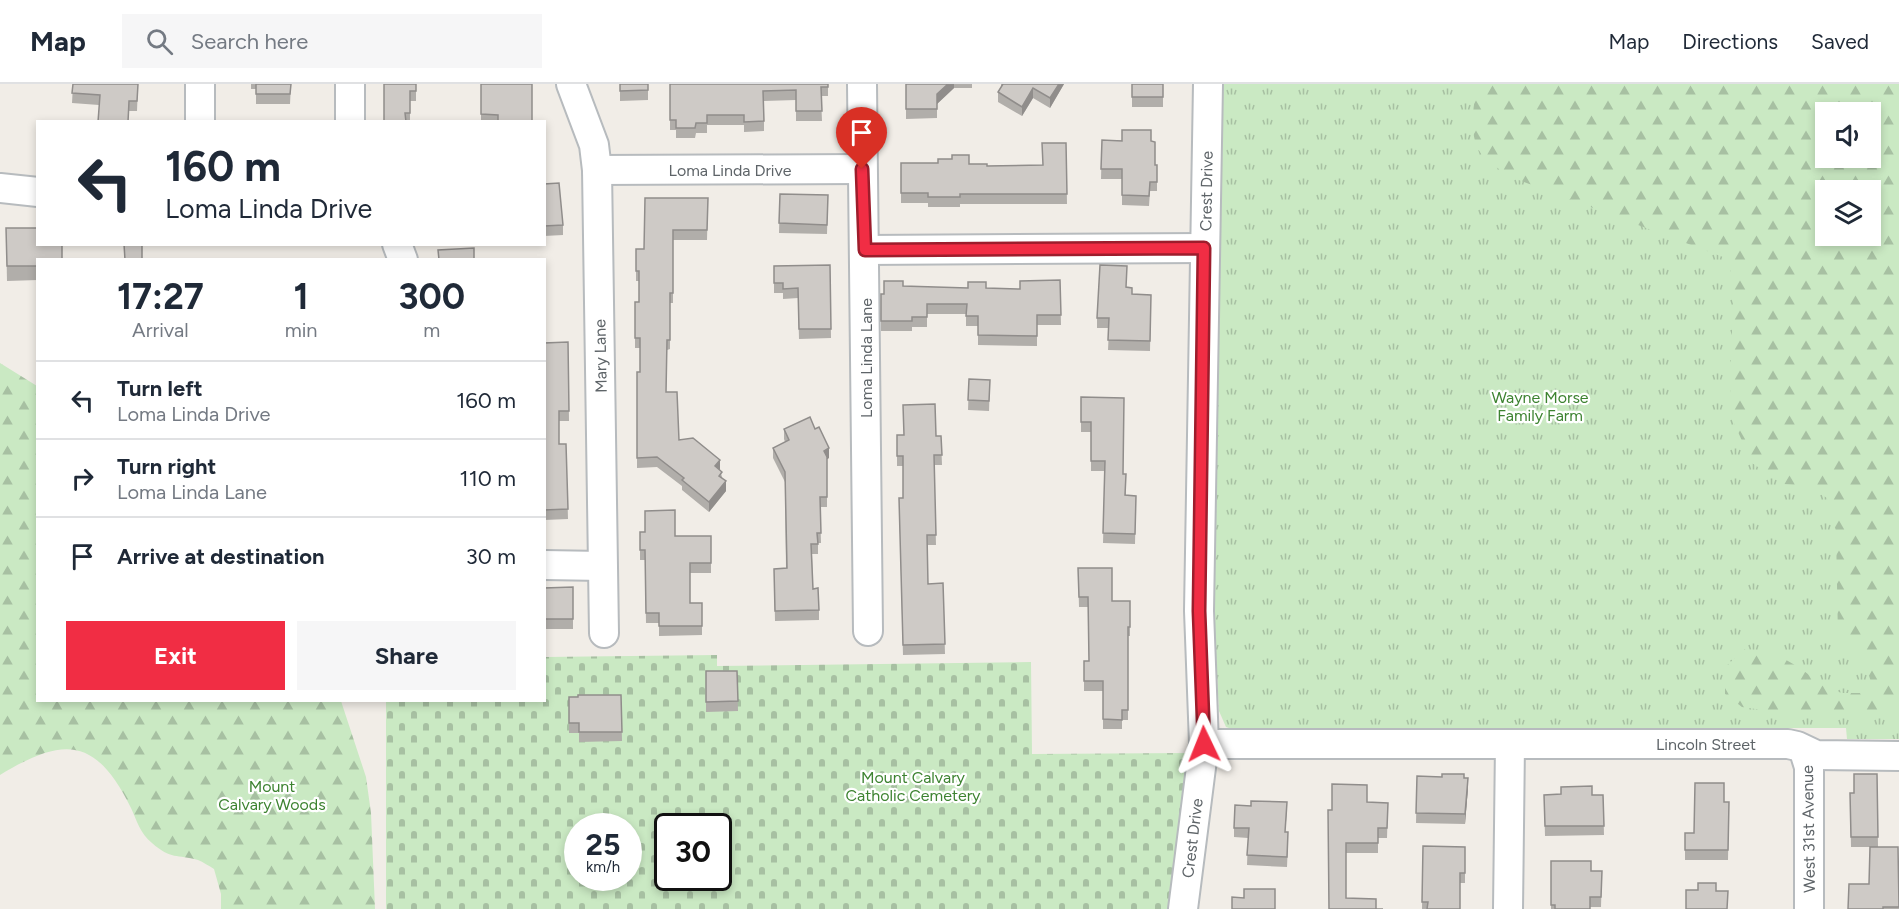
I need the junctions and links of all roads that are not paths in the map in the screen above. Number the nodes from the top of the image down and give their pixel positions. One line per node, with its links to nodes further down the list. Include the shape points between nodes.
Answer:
1 (201, 84): 6 (street)
2 (350, 84): 7 (street)
3 (571, 84): 9 (street, Mary Lane, via 594,145)
4 (862, 84): 8 (street, Loma Linda Lane)
5 (1208, 84): 12 (street, Crest Drive)
6 (200, 120)
7 (350, 120)
8 (862, 169): 9 (street, Loma Linda Drive); 13 (street, Loma Linda Lane)
9 (597, 170): 15 (street, Mary Lane)
10 (0, 188): 11 (street)
11 (36, 192)
12 (1204, 248): 13 (street); 18 (street, Crest Drive, via 1199,611)
13 (865, 250): 16 (street, Loma Linda Lane)
14 (546, 566): 15 (street)
15 (602, 566): 17 (street, Mary Lane)
16 (868, 631)
17 (604, 633)
18 (1204, 744): 19 (street, Lincoln Street); 22 (street, Crest Drive)
19 (1510, 744): 20 (street, Lincoln Street, via 1788,744); 23 (street)
20 (1804, 751): 21 (street, Lincoln Street, via 1816,755); 24 (street, West 31st Avenue, via 1809,767)
21 (1899, 756)
22 (1183, 909)
23 (1508, 909)
24 (1809, 909)

